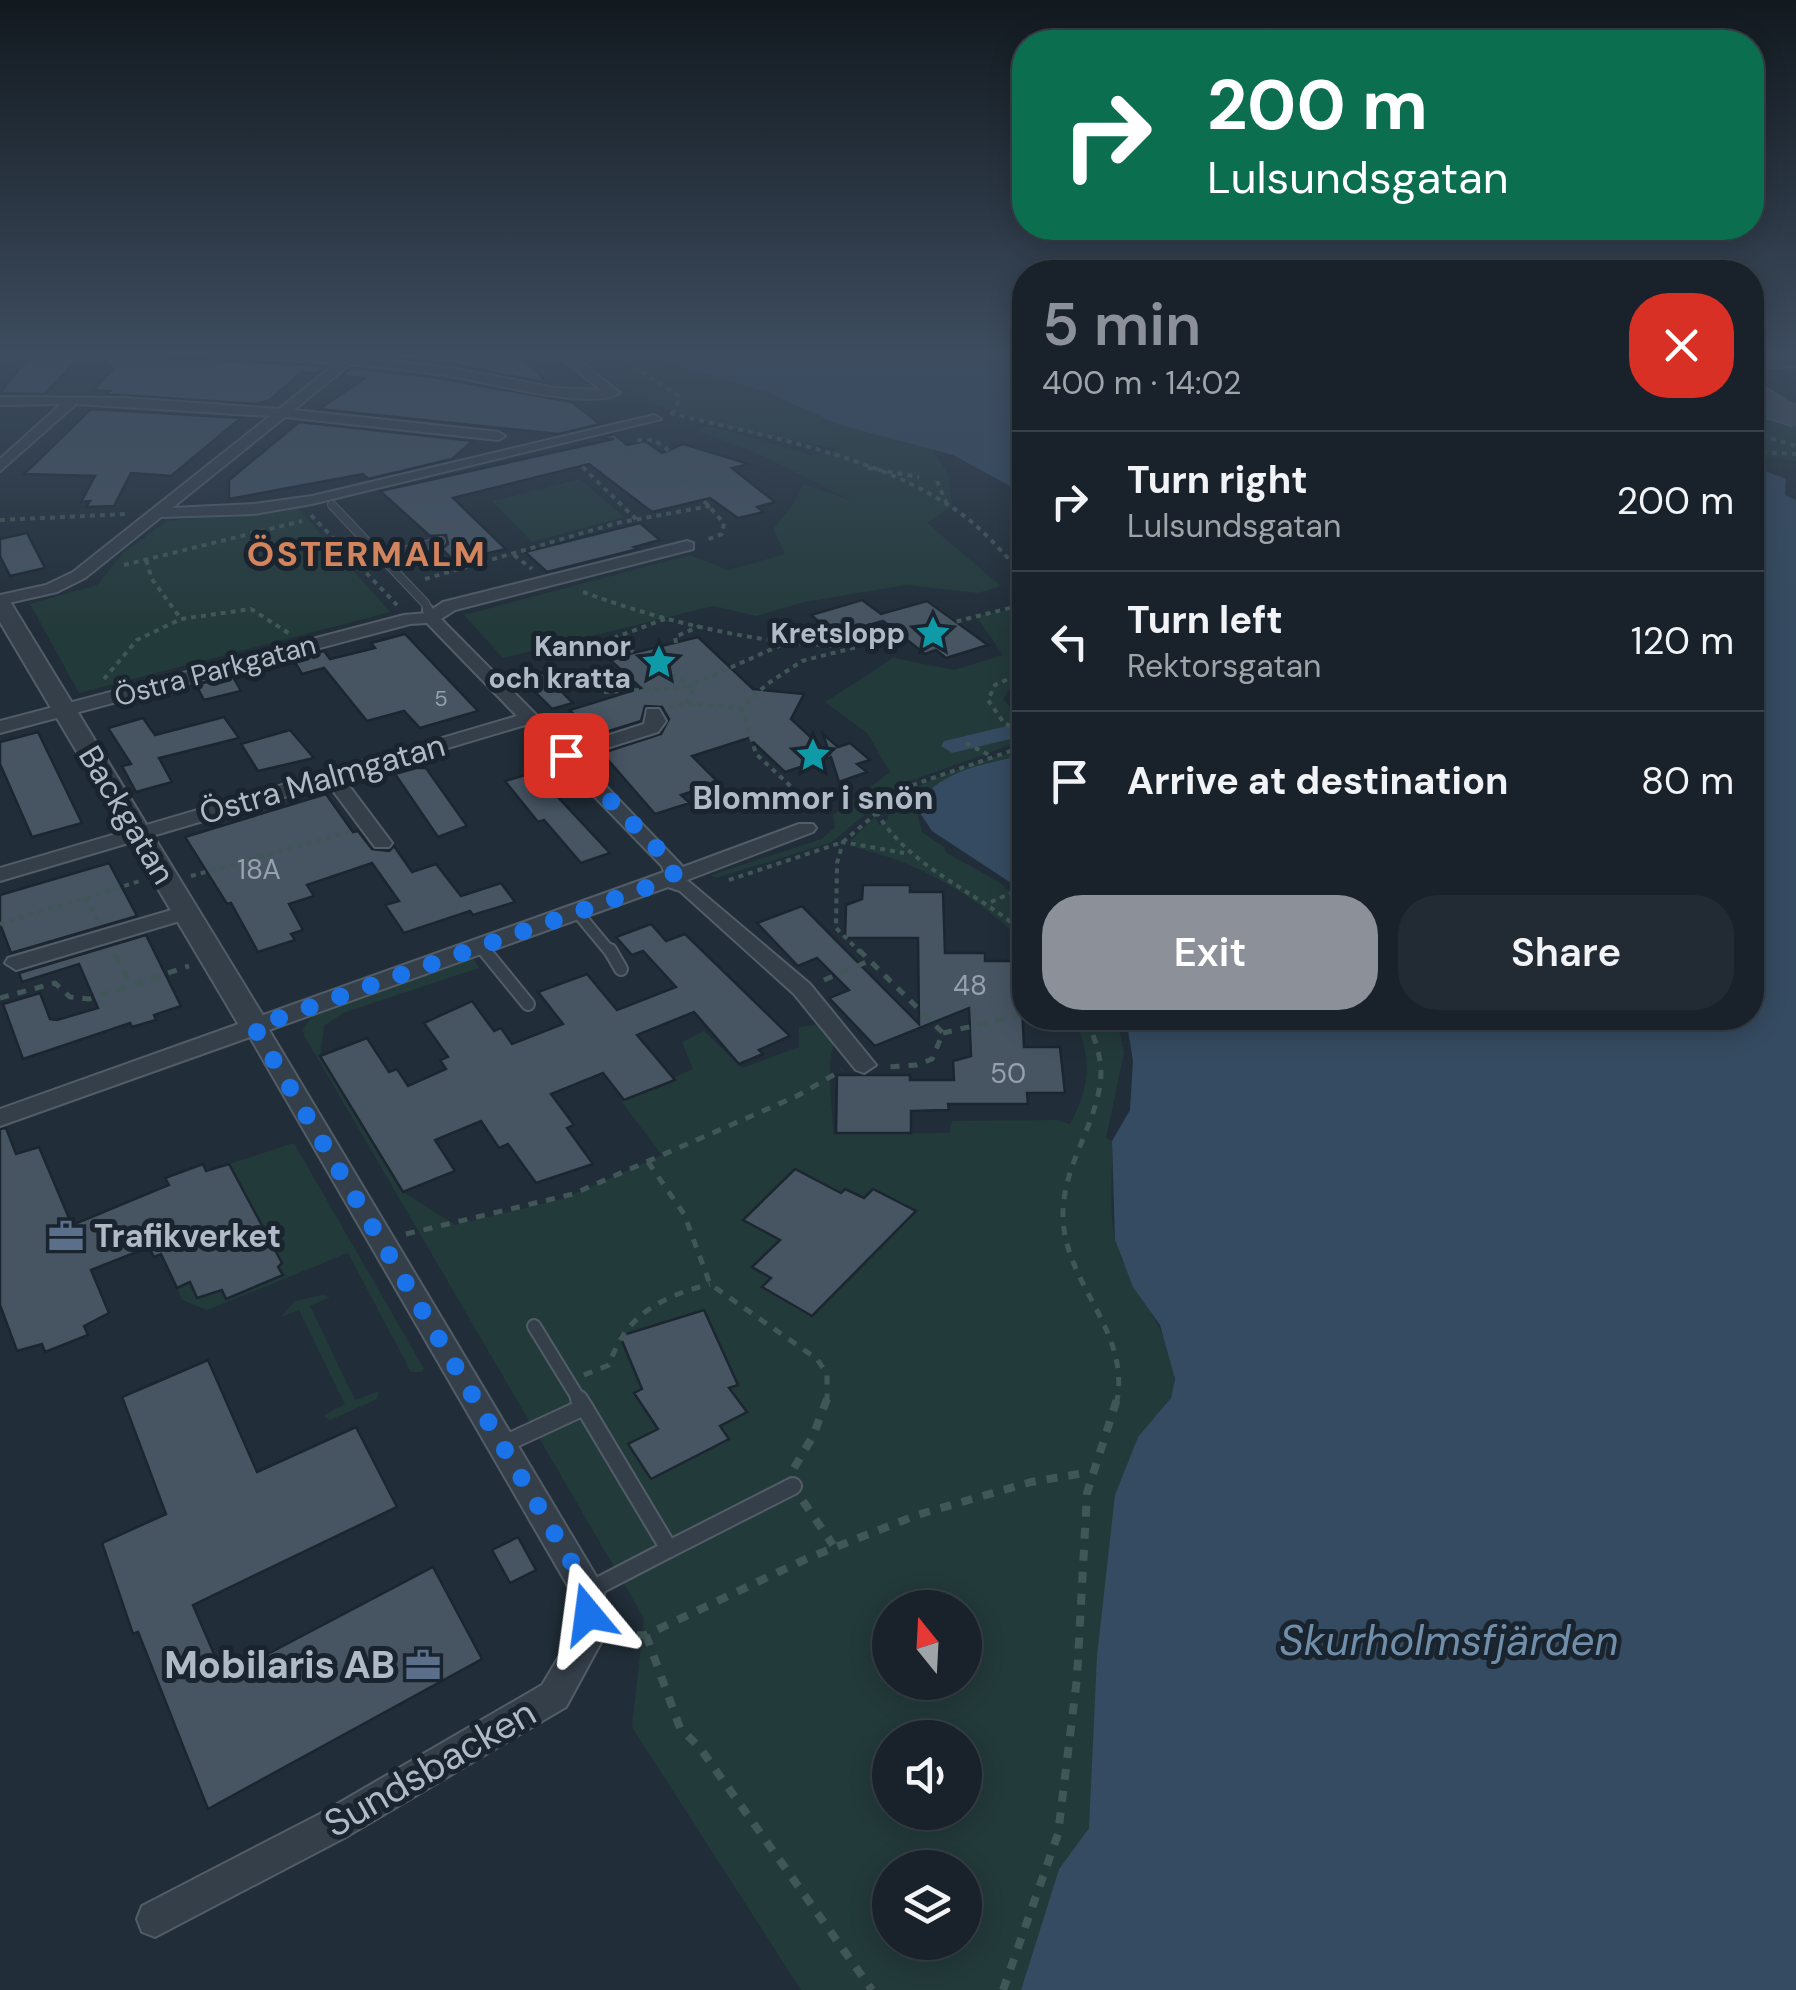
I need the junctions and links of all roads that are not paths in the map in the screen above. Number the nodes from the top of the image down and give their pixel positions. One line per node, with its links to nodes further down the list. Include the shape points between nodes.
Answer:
1 (24, 445): 4 (street)
2 (242, 445): 6 (street)
3 (549, 445): 6 (street, via 299,502)
4 (0, 467)
5 (332, 505): 9 (lane)
6 (154, 513): 10 (street, via 79,575)
7 (442, 541): 9 (lane)
8 (686, 546): 11 (street, via 449,606)
9 (382, 557): 11 (lane, via 426,603)
10 (0, 602): 12 (street, Backgatan)
11 (431, 618): 12 (street, Östra Parkgatan); 14 (street)
12 (64, 710): 15 (street, Östra Parkgatan); 19 (street, Backgatan)
13 (653, 713): 16 (street, via 657,721 651,728)
14 (529, 718): 16 (street); 17 (street, Östra Malmgatan)
15 (0, 727)
16 (566, 755): 22 (street, via 672,864)
17 (333, 776): 19 (street, Östra Malmgatan); 20 (street)
18 (810, 817): 22 (street)
19 (139, 833): 21 (street, Östra Malmgatan); 23 (street, Backgatan)
20 (382, 843)
21 (0, 874)
22 (668, 880): 24 (street); 30 (street, via 686,886 802,988)
23 (185, 912): 26 (street); 29 (street, Backgatan)
24 (577, 912): 25 (street); 27 (lane)
25 (480, 946): 28 (lane); 29 (street)
26 (16, 964)
27 (621, 969)
28 (528, 1004)
29 (254, 1027): 31 (street); 34 (street)
30 (864, 1065)
31 (0, 1118)
32 (534, 1326): 33 (lane)
33 (584, 1407): 34 (lane); 36 (lane)
34 (504, 1444): 37 (street)
35 (793, 1486): 36 (lane)
36 (669, 1549): 37 (lane)
37 (588, 1590): 38 (street, Sundsbacken, via 588,1637 554,1696 332,1826)
38 (155, 1919)

